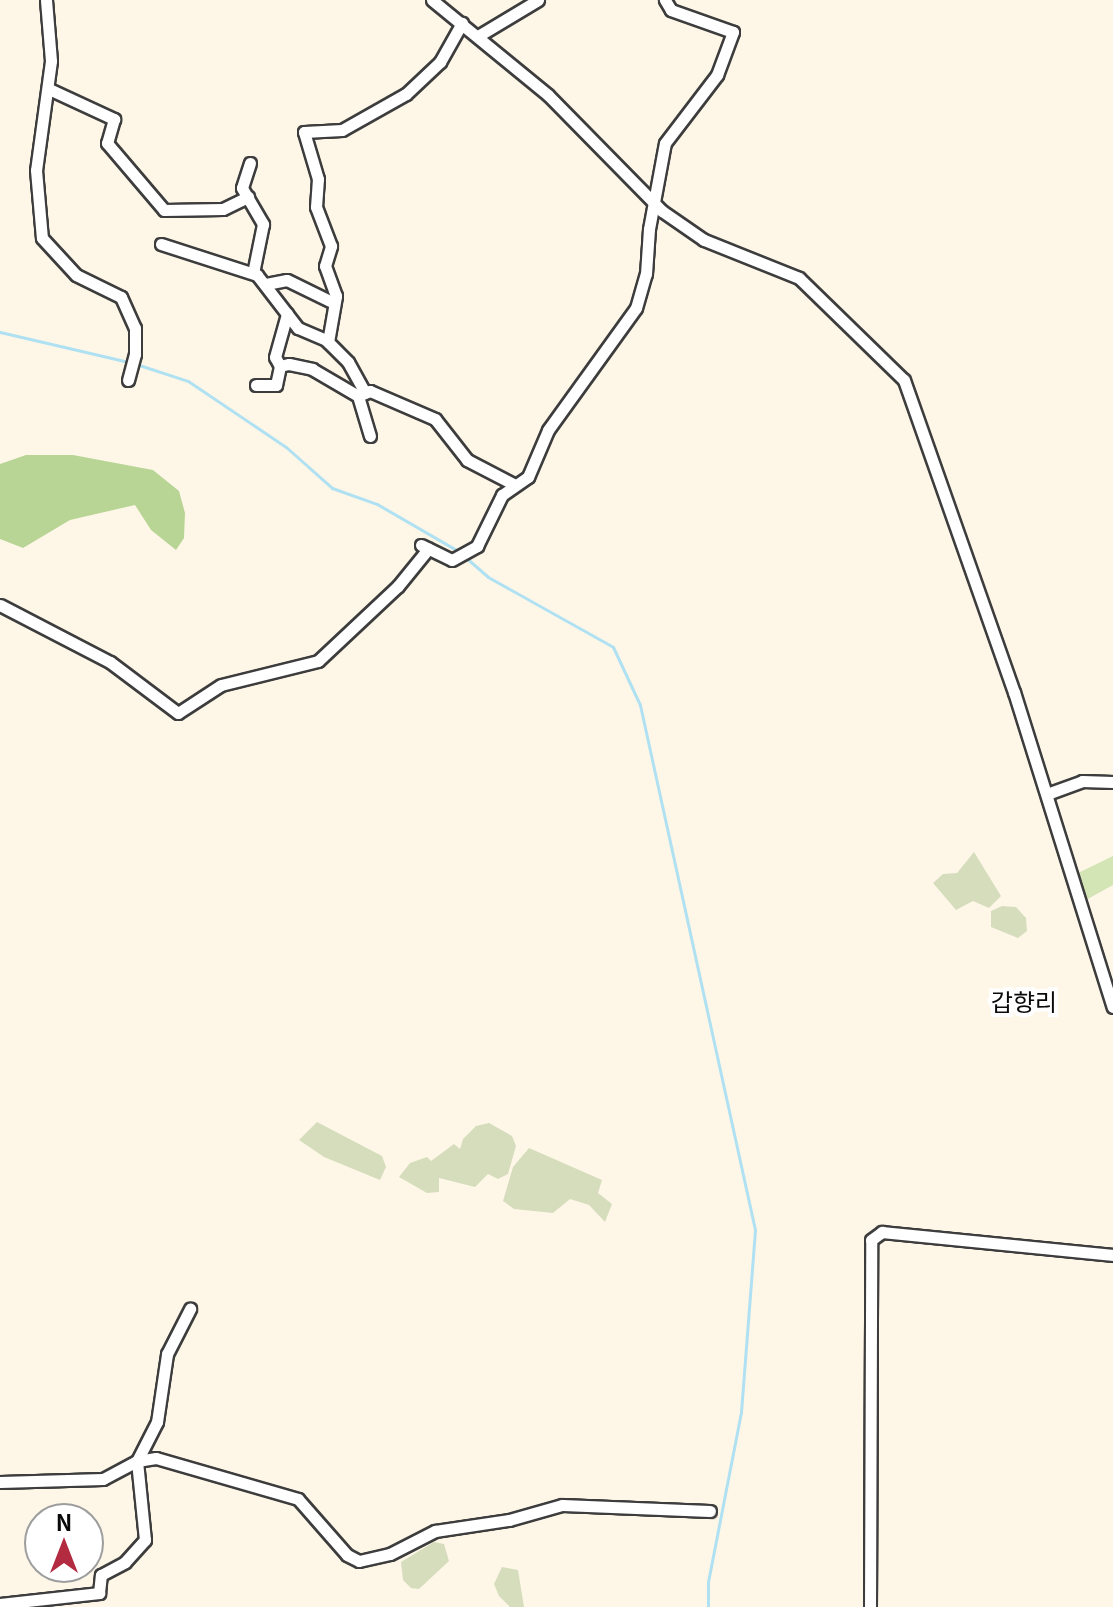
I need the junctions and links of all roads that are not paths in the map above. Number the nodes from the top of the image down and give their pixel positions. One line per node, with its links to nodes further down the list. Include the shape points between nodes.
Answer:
1 (46, 0): 7 (street)
2 (432, 0): 5 (street)
3 (538, 0): 6 (street)
4 (665, 0): 10 (street, via 671,10 733,32 717,75 668,135)
5 (462, 23): 6 (street); 14 (street, via 440,62 406,94 342,130 304,132 318,179 316,207 331,246 325,266 335,289)
6 (478, 36): 10 (street, via 565,111)
7 (49, 89): 9 (street, via 114,119 107,143 164,210 223,209); 18 (street, via 36,170 42,238 76,275 121,297 135,328)
8 (250, 163): 9 (street, via 242,188)
9 (248, 197): 12 (street, via 263,224)
10 (654, 205): 22 (street, via 636,308 548,430 528,477); 25 (street, via 704,240 799,278 904,380)
11 (161, 244): 12 (street)
12 (253, 273): 13 (street)
13 (266, 284): 14 (street, via 287,280); 15 (street)
14 (334, 303): 16 (street)
15 (287, 314): 16 (street, via 300,331); 17 (street, via 275,357)
16 (328, 342): 20 (street, via 354,370)
17 (280, 366): 19 (street, via 276,385); 20 (street, via 312,369)
18 (128, 376)
19 (256, 385)
20 (361, 394): 21 (street); 22 (street, via 435,419 467,460)
21 (370, 436)
22 (515, 485): 23 (street, via 502,495 471,551 456,559 425,547 398,586 318,661 221,685 178,713 110,662)
23 (0, 605)
24 (1113, 782): 25 (street, via 1082,781)
25 (1047, 794): 26 (street)
26 (1113, 1007)
27 (1113, 1255): 33 (street, via 882,1232 871,1240)
28 (190, 1309): 29 (street, via 167,1354 157,1422)
29 (137, 1461): 30 (street, via 103,1479); 31 (street, via 167,1458 279,1490 298,1499 347,1555 359,1561 390,1554 435,1531 562,1505); 32 (street, via 145,1540 125,1562 101,1575 99,1593)
30 (0, 1482)
31 (710, 1511)
32 (0, 1604)
33 (870, 1607)

